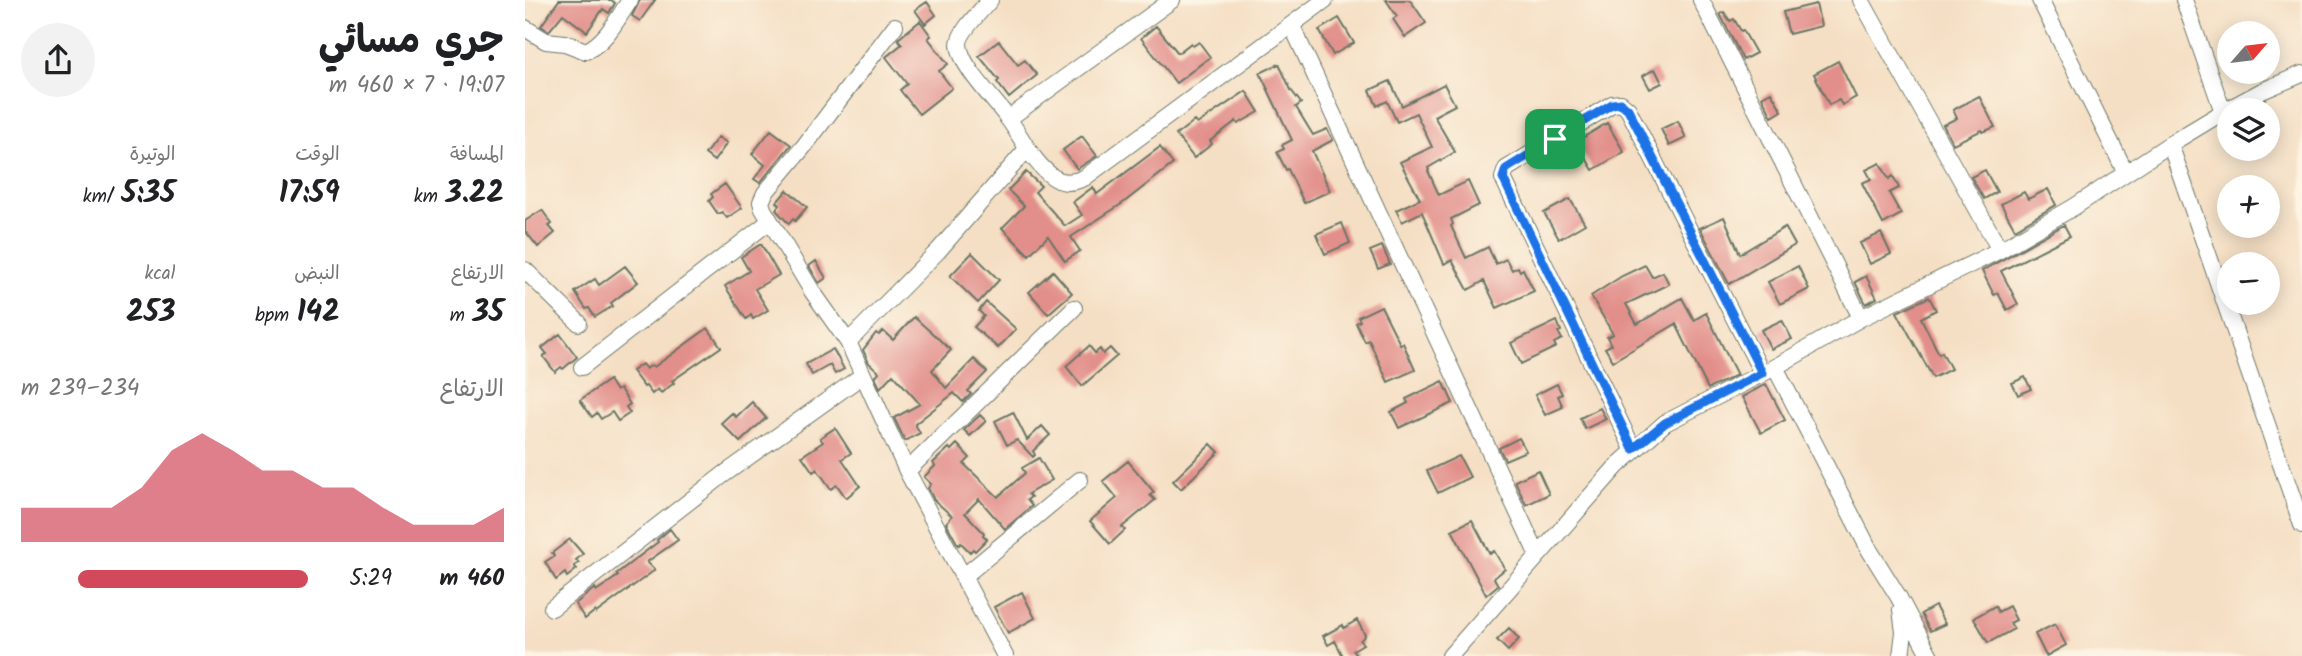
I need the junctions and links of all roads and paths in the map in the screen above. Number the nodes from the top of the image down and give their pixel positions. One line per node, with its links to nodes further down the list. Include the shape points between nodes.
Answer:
1 (630, 0): 11 (street, via 610,30 586,51 546,41)
2 (990, 0): 16 (street, via 962,34 959,45 969,69)
3 (1172, 0): 16 (street)
4 (1325, 0): 10 (street)
5 (1701, 0): 24 (street)
6 (1861, 0): 21 (street)
7 (2040, 0): 19 (street)
8 (2185, 0): 13 (street)
9 (895, 26): 20 (street, via 765,193 761,202)
10 (1292, 26): 18 (street, via 1075,183 1052,176); 34 (street)
11 (525, 28)
12 (2302, 74): 14 (street)
13 (2218, 98)
14 (2249, 98)
15 (2217, 116): 17 (street)
16 (1008, 118): 18 (street)
17 (2170, 144): 19 (street); 33 (street)
18 (1027, 149): 26 (street, via 938,251)
19 (2126, 173): 21 (street)
20 (770, 221): 26 (street); 27 (street)
21 (2000, 250): 24 (street)
22 (525, 270): 25 (street)
23 (1074, 308): 31 (street)
24 (1861, 318): 28 (street)
25 (579, 323)
26 (848, 342): 29 (street)
27 (582, 367)
28 (1768, 370): 30 (street, via 1665,423); 30 (street, via 1628,109 1621,103 1612,104 1506,169 1503,178); 36 (street)
29 (863, 375): 31 (street); 37 (street, via 723,475)
30 (1633, 449): 34 (street)
31 (907, 471): 35 (street)
32 (1080, 480): 35 (street)
33 (2302, 525)
34 (1538, 556): 39 (street)
35 (963, 577): 38 (street)
36 (1898, 596): 40 (street, via 1904,632); 41 (street)
37 (552, 608)
38 (1005, 656)
39 (1450, 656)
40 (1901, 656)
41 (1930, 656)

